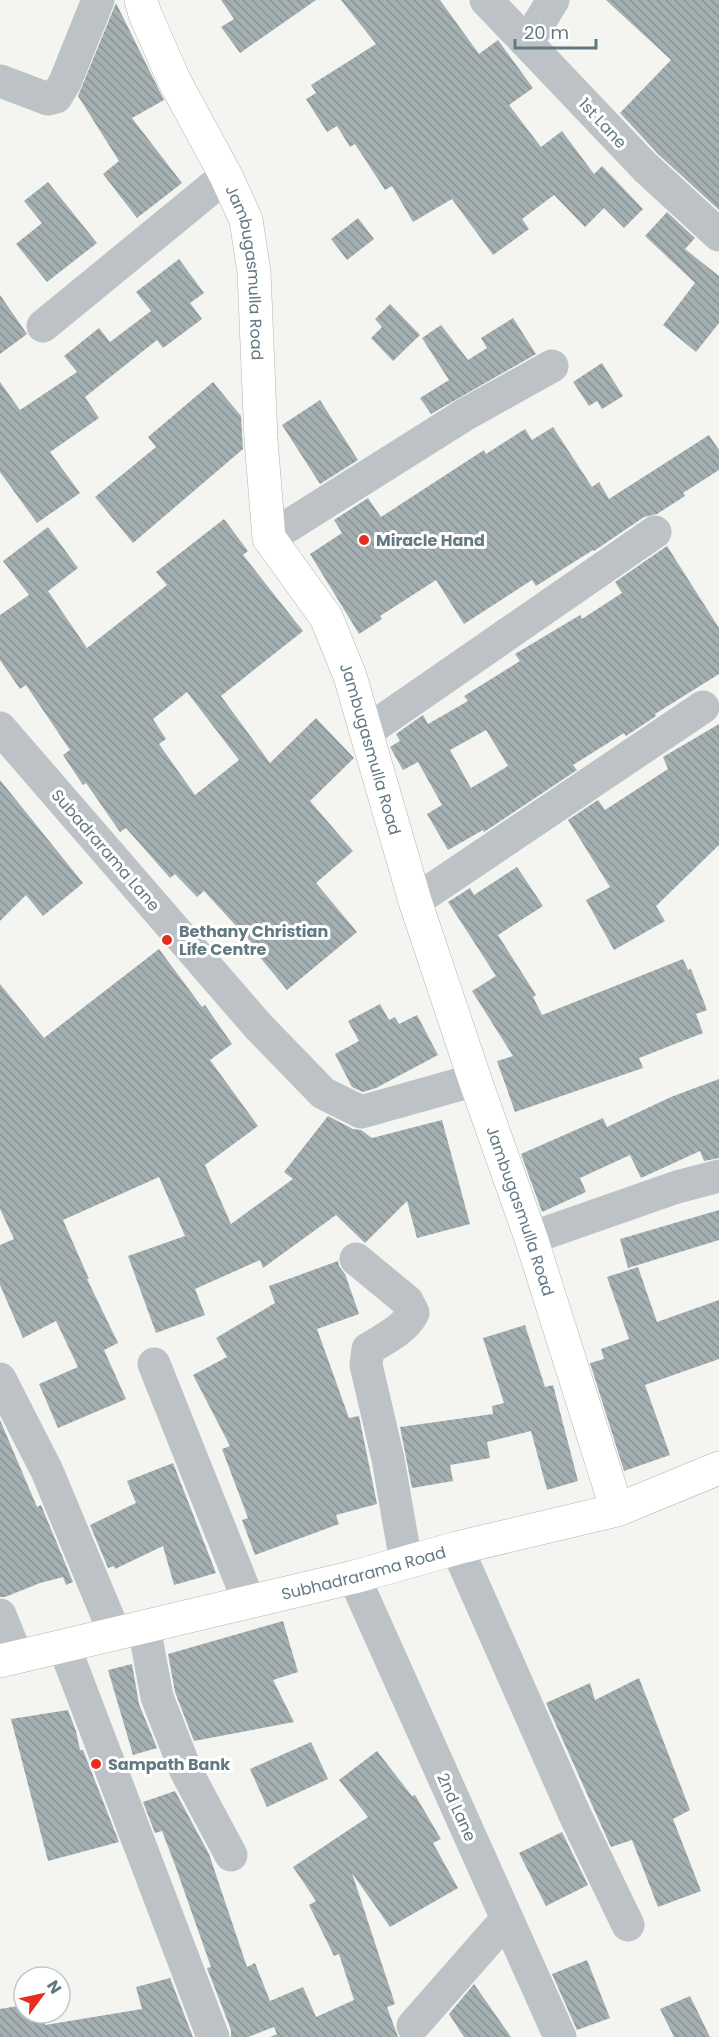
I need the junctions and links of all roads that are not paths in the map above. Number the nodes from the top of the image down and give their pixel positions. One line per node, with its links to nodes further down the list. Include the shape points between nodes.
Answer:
1 (98, 0): 6 (street, via 56,97 48,99)
2 (141, 0): 7 (street, Jambugasmulla Road, via 174,80)
3 (486, 0): 5 (street, 1st Lane)
4 (553, 0): 5 (street)
5 (527, 43): 8 (street, 1st Lane, via 645,167)
6 (0, 81)
7 (226, 176): 9 (street); 12 (street, Jambugasmulla Road, via 246,220 254,272)
8 (719, 235)
9 (43, 326)
10 (552, 366): 12 (street, via 466,414)
11 (655, 532): 15 (street)
12 (269, 538): 15 (street, Jambugasmulla Road, via 326,617 350,676)
13 (703, 707): 16 (street)
14 (0, 728): 17 (street, Subadrarama Lane, via 258,1026 323,1093 361,1112)
15 (366, 732): 16 (street, Jambugasmulla Road)
16 (415, 901): 17 (street, Jambugasmulla Road)
17 (475, 1080): 19 (street, Jambugasmulla Road)
18 (719, 1176): 19 (street)
19 (531, 1238): 24 (street, Jambugasmulla Road)
20 (356, 1259): 26 (street, via 407,1301 412,1312 408,1321 368,1349 366,1365)
21 (154, 1364): 28 (street)
22 (0, 1379): 30 (street)
23 (719, 1468): 24 (street, Subhadrarama Road)
24 (617, 1510): 25 (street, Subhadrarama Road)
25 (457, 1548): 26 (street, Subhadrarama Road); 35 (street)
26 (406, 1562): 27 (street, Subhadrarama Road)
27 (354, 1577): 28 (street, Subhadrarama Road); 34 (street, 2nd Lane)
28 (249, 1602): 30 (street, Subhadrarama Road)
29 (0, 1615): 32 (street)
30 (130, 1631): 31 (street, Subhadrarama Road); 33 (street, via 186,1772)
31 (64, 1646): 32 (street, Subhadrarama Road); 37 (street)
32 (8, 1659)
33 (231, 1855)
34 (507, 1919): 36 (street); 38 (street, 2nd Lane)
35 (628, 1925)
36 (413, 2026)
37 (213, 2037)
38 (560, 2037)

